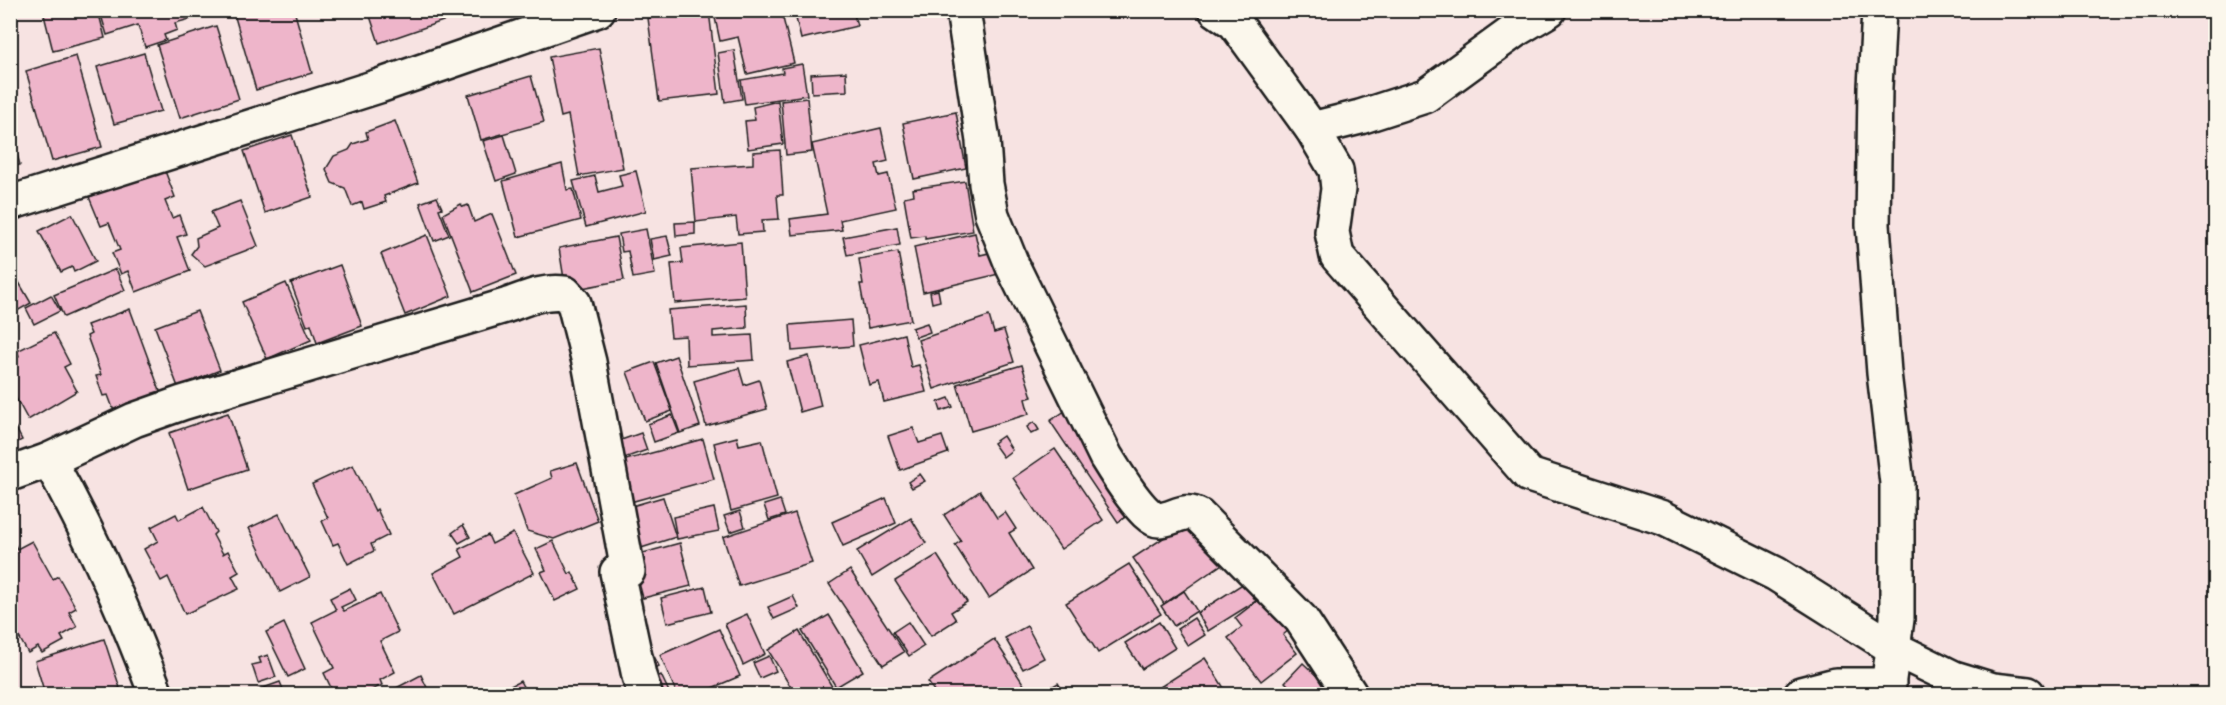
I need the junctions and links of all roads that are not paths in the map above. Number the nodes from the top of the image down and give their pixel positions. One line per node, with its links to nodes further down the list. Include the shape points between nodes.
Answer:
1 (598, 10): 7 (street, via 379,86)
2 (963, 10): 14 (street, via 992,215 1012,267 1106,457 1150,517 1158,520 1186,511 1199,516 1301,619)
3 (1216, 10): 6 (street, via 1235,23)
4 (1549, 10): 6 (street, via 1425,96)
5 (1879, 10): 10 (street, via 1872,225 1897,483)
6 (1312, 129): 10 (street, via 1338,180 1332,232 1337,256 1529,475 1663,518 1776,574)
7 (10, 203)
8 (49, 460): 9 (street); 12 (street, via 75,506 134,634); 13 (street, via 134,420 182,403 540,293 565,293 574,303 589,362 628,572 617,572)
9 (10, 474)
10 (1894, 649): 11 (street); 16 (street, via 1954,678 1994,690)
11 (1888, 690): 15 (street, via 1836,685)
12 (156, 694)
13 (645, 694)
14 (1350, 694)
15 (1801, 694)
16 (2028, 694)

